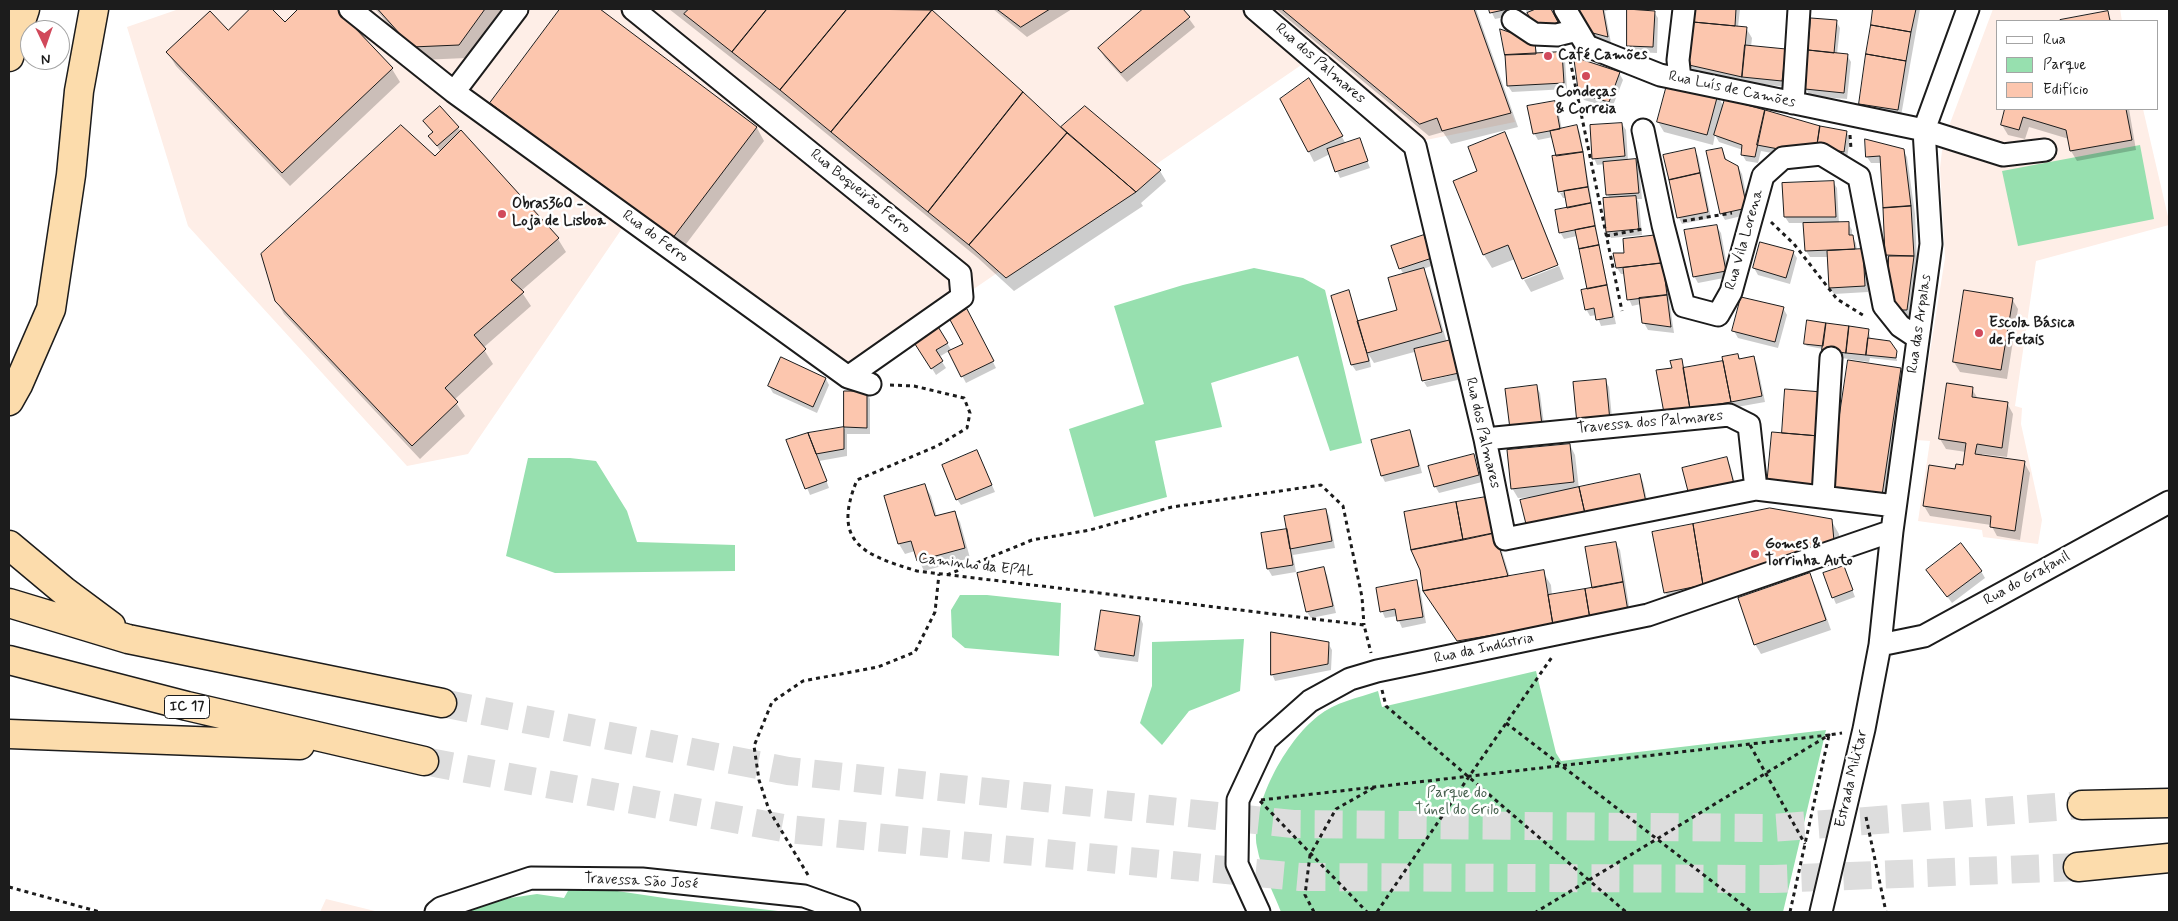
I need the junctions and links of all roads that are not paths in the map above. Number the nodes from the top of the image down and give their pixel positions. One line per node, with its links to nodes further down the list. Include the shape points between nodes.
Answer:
1 (25, 9): 13 (highway)
2 (94, 9): 24 (highway, via 79,91 71,175 51,310)
3 (350, 9): 15 (street, Rua do Ferro)
4 (517, 9): 15 (street)
5 (633, 9): 22 (street, Rua Boqueirão Ferro, via 960,274 962,297)
6 (1255, 9): 25 (street, Rua dos Palmares, via 1415,146)
7 (1565, 9): 12 (street, Rua Luís de Camões)
8 (1684, 9): 14 (street, via 1678,60)
9 (1799, 9): 16 (street)
10 (1968, 9): 18 (street, Rua das Arpalas)
11 (1513, 20): 12 (street, via 1534,34)
12 (1580, 35): 14 (street, Rua Luís de Camões, via 1586,46)
13 (9, 57)
14 (1680, 79): 16 (street, Rua Luís de Camões)
15 (454, 92): 22 (street, Rua do Ferro)
16 (1793, 103): 18 (street, Rua Luís de Camões)
17 (1643, 130): 20 (street, Rua Vila Lorena, via 1684,306 1718,315 1732,292 1747,209 1763,176 1783,158 1821,154 1859,177 1884,306 1900,326)
18 (1924, 130): 19 (street, Rua Luís de Camões, via 2003,155); 20 (street, Rua das Arpalas, via 1931,244)
19 (2045, 150)
20 (1918, 338): 29 (street, Rua das Arpalas)
21 (1831, 358): 27 (street)
22 (848, 376): 23 (street, Rua do Ferro)
23 (870, 384)
24 (9, 401)
25 (1485, 439): 26 (street, Travessa dos Palmares, via 1729,415 1749,425); 26 (street, Rua dos Palmares, via 1505,539)
26 (1756, 489): 27 (street, Rua dos Palmares)
27 (1823, 496): 29 (street, Rua dos Palmares)
28 (2169, 502): 34 (street, Rua do Grafanil, via 1924,636)
29 (1895, 506): 30 (street, Rua das Arpalas)
30 (1892, 531): 34 (street, Rua das Arpalas); 46 (street, Rua da Indústria, via 1648,615 1377,671 1350,679 1310,701 1266,740 1249,800 1237,864)
31 (9, 545): 33 (highway)
32 (9, 603): 33 (highway)
33 (128, 639): 36 (highway)
34 (1880, 645): 47 (street, Estrada Militar, via 1864,729)
35 (9, 660): 38 (highway, IC 17)
36 (442, 703)
37 (9, 734): 38 (highway)
38 (367, 748): 39 (highway, IC 17)
39 (424, 761)
40 (2169, 788): 41 (highway, via 2094,804)
41 (2169, 803)
42 (2161, 862): 43 (highway)
43 (2078, 866)
44 (436, 912): 45 (street, Travessa São José, via 530,878 642,879 804,896)
45 (849, 912)
46 (1260, 912)
47 (1821, 912)

